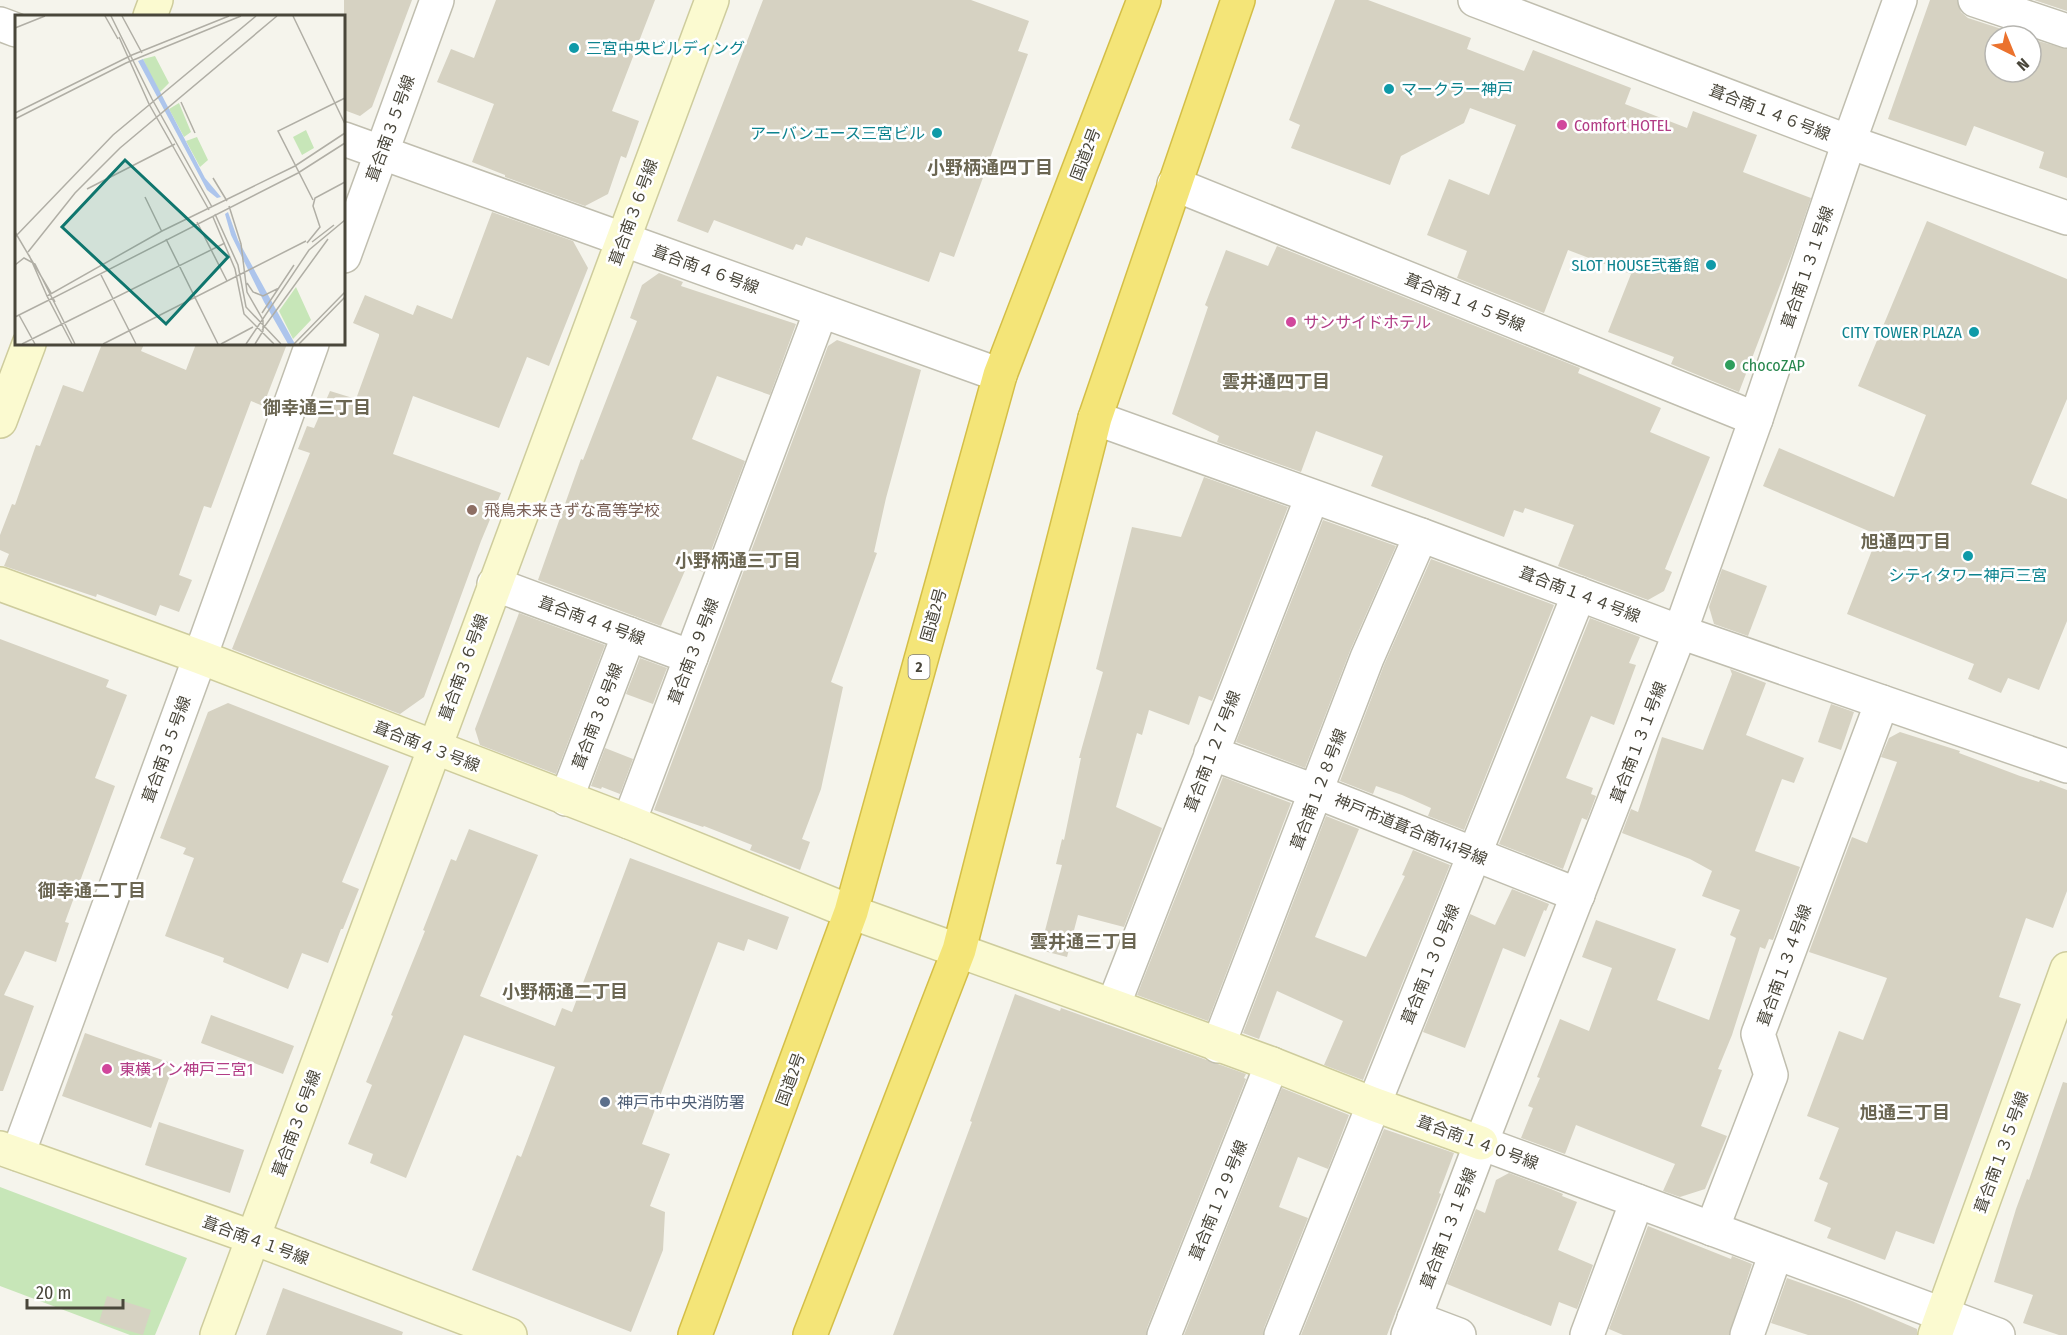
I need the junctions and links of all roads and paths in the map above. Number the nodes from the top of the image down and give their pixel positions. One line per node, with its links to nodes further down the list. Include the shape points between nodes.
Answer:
1 (156, 0): 9 (street)
2 (437, 0): 15 (street, 葺合南３５号線)
3 (712, 0): 18 (street, 葺合南３６号線)
4 (1144, 0): 23 (highway, 国道2号 / 2)
5 (1238, 0): 16 (highway)
6 (1475, 0): 14 (street, 葺合南１４６号線)
7 (1900, 0): 14 (street, 葺合南１３１号線)
8 (1975, 0): 12 (street)
9 (150, 15)
10 (0, 24): 11 (street)
11 (15, 30)
12 (2067, 31)
13 (345, 139): 15 (street, 葺合南４６号線)
14 (1849, 142): 17 (street, 葺合南１４６号線); 25 (street, 葺合南１３１号線)
15 (381, 151): 18 (street, 葺合南４６号線); 19 (street, 葺合南３５号線)
16 (1174, 184): 24 (highway); 25 (street, 葺合南１４５号線)
17 (2067, 218)
18 (623, 239): 20 (street, 葺合南４６号線); 30 (street, 葺合南３６号線)
19 (345, 253)
20 (821, 311): 23 (street, 葺合南４６号線); 35 (street, 葺合南３９号線)
21 (29, 345): 26 (street)
22 (312, 345): 34 (street, 葺合南３５号線)
23 (1000, 375): 45 (highway, 国道2号 / 2)
24 (1095, 418): 27 (street, 葺合南１４４号線); 46 (highway)
25 (1756, 419): 32 (street, 葺合南１３１号線)
26 (0, 421)
27 (1312, 497): 28 (street, 葺合南１４４号線); 38 (street, 葺合南１２７号線)
28 (1421, 535): 31 (street, 葺合南１４４号線); 40 (street, 葺合南１２８号線)
29 (0, 584): 34 (street, 葺合南４３号線)
30 (494, 584): 33 (street, 葺合南４４号線); 37 (street, 葺合南３６号線)
31 (1579, 594): 32 (street, 葺合南１４４号線); 43 (street, 葺合南１３０号線)
32 (1680, 632): 36 (street, 葺合南１４４号線); 44 (street, 葺合南１３１号線)
33 (628, 634): 35 (street, 葺合南４４号線); 41 (street, 葺合南３８号線)
34 (200, 657): 37 (street, 葺合南４３号線); 53 (street, 葺合南３５号線)
35 (691, 657): 42 (street, 葺合南３９号線)
36 (1882, 702): 39 (street, 葺合南１４４号線); 55 (street, 葺合南１３４号線, via 1758,1034 1771,1075)
37 (433, 748): 41 (street, 葺合南４３号線); 56 (street, 葺合南３６号線)
38 (1211, 753): 40 (street, 神戸市道葺合南141号線); 48 (street, 葺合南１２７号線)
39 (2067, 766)
40 (1317, 792): 43 (street, 神戸市道葺合南141号線); 49 (street, 葺合南１２８号線)
41 (566, 799): 42 (street, 葺合南４３号線)
42 (629, 822): 45 (street, 葺合南４３号線)
43 (1475, 855): 44 (street, 神戸市道葺合南141号線); 51 (street, 葺合南１３０号線)
44 (1578, 895): 52 (street, 葺合南１３１号線)
45 (851, 912): 46 (street, 葺合南４３号線); 62 (highway, 国道2号 / 2)
46 (959, 950): 48 (street, 葺合南１４０号線); 63 (highway)
47 (2067, 969): 58 (street, 葺合南１３５号線)
48 (1113, 1006): 49 (street, 葺合南１４０号線)
49 (1218, 1046): 50 (street, 葺合南１４０号線)
50 (1272, 1064): 51 (street, 葺合南１４０号線); 64 (street, 葺合南１２９号線)
51 (1373, 1104): 52 (street, 葺合南１４０号線); 65 (street, 葺合南１３０号線)
52 (1481, 1143): 54 (street, 葺合南１４０号線); 59 (street, 葺合南１３１号線)
53 (9, 1151): 56 (street, 葺合南４１号線)
54 (1637, 1201): 55 (street, 葺合南１４０号線); 67 (street)
55 (1712, 1229): 57 (street, 葺合南１４０号線)
56 (254, 1238): 60 (street, 葺合南３６号線); 61 (street, 葺合南４１号線)
57 (1776, 1253): 58 (street, 葺合南１４０号線); 68 (street)
58 (1938, 1325): 69 (street, 葺合南１４０号線)
59 (1411, 1327): 66 (street)
60 (216, 1335)
61 (510, 1335)
62 (695, 1335)
63 (810, 1335)
64 (1164, 1335)
65 (1281, 1335)
66 (1459, 1335)
67 (1587, 1335)
68 (1747, 1335)
69 (1998, 1335)

